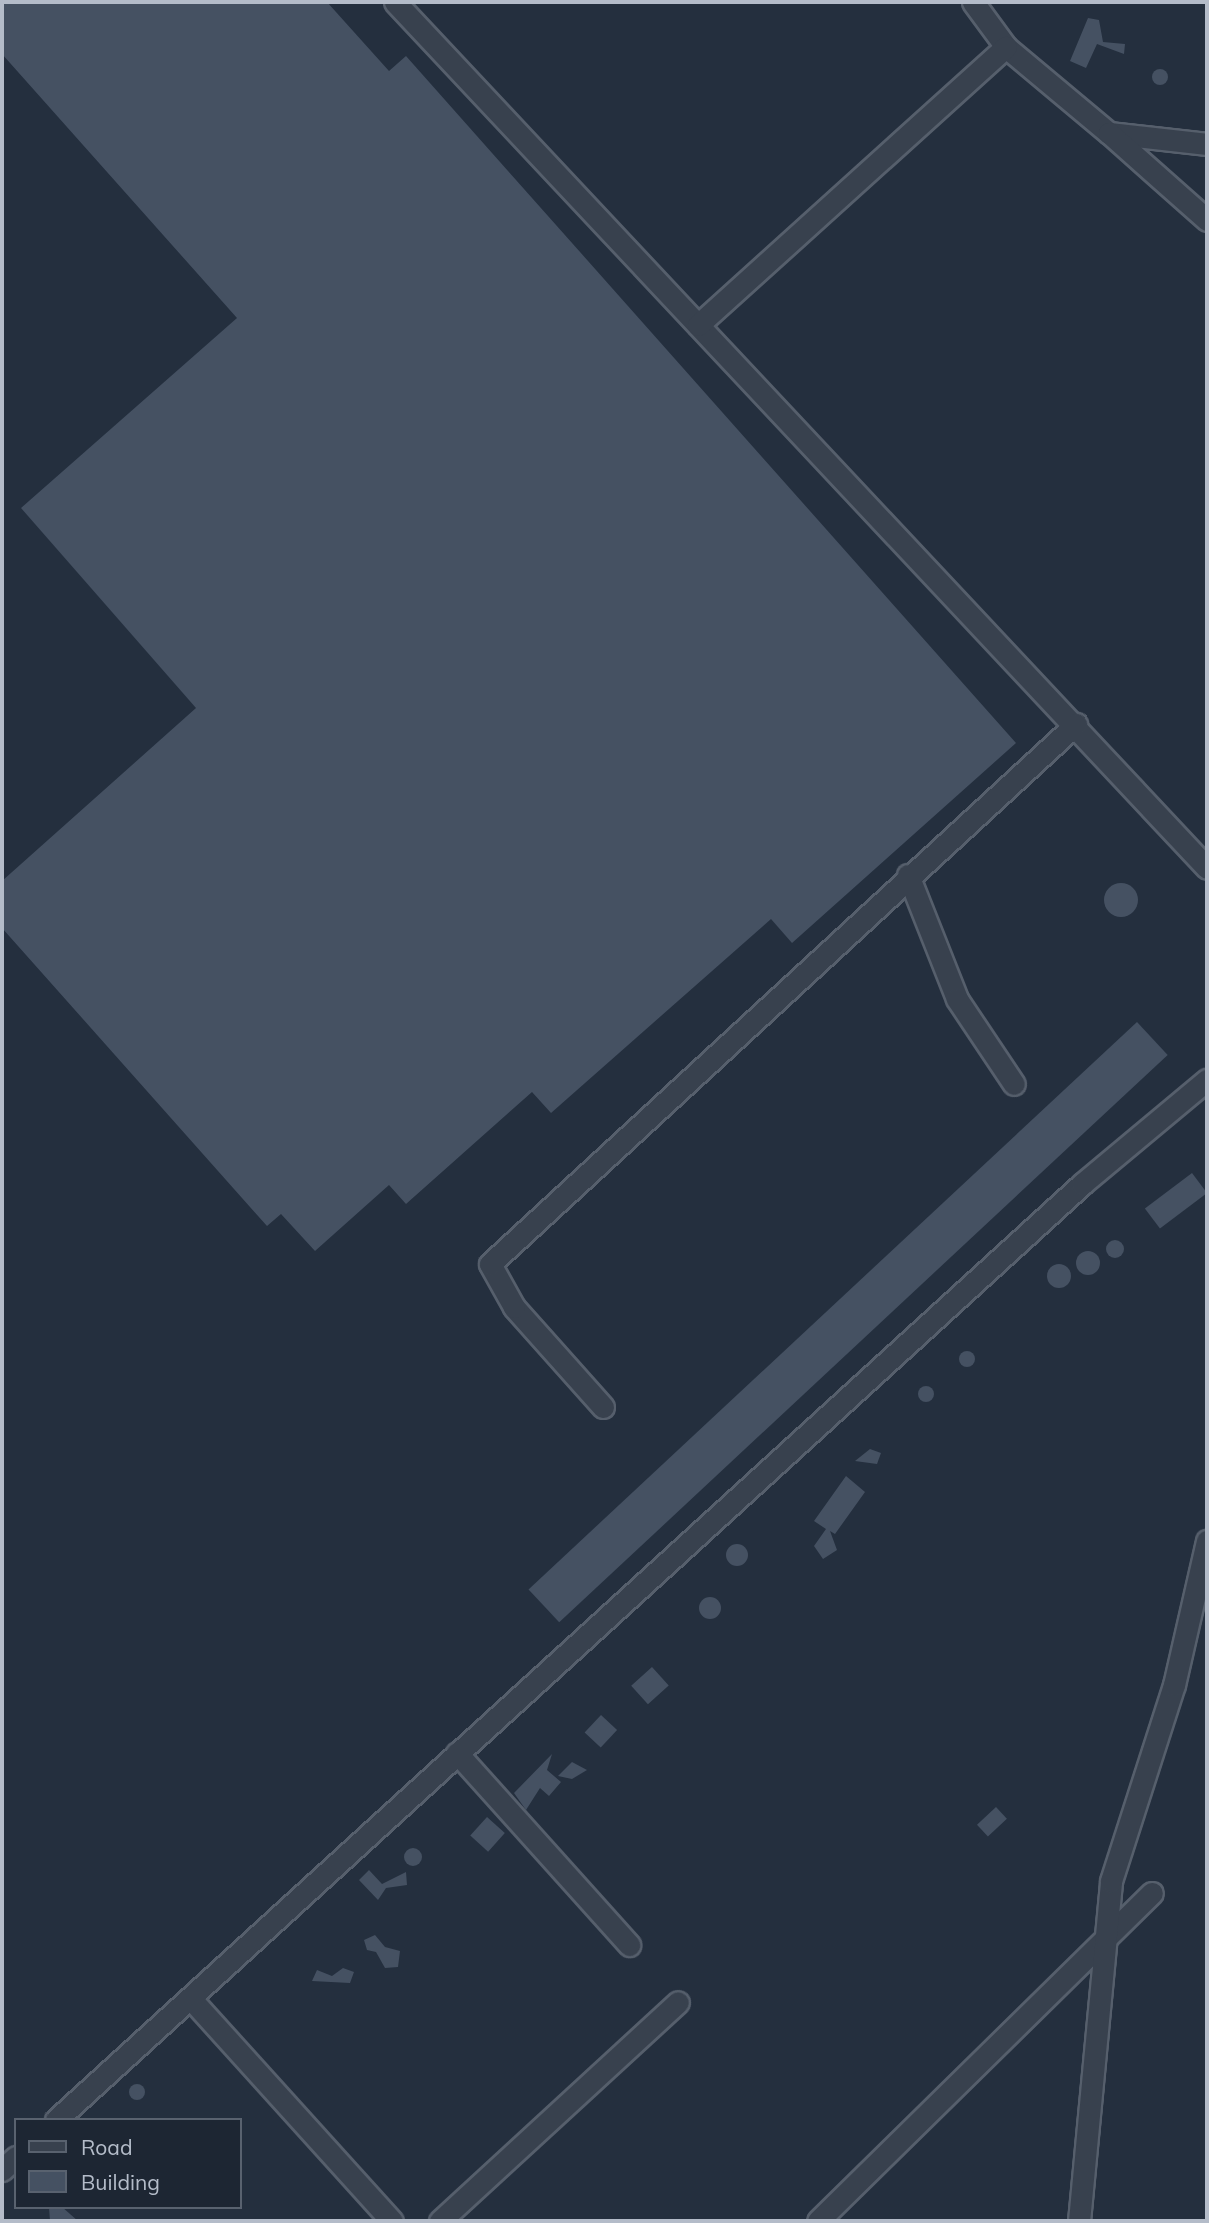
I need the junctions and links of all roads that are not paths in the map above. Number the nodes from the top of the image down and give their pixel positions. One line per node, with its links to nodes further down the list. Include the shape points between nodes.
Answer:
1 (395, 2): 7 (street)
2 (973, 2): 3 (street)
3 (1006, 47): 4 (street); 7 (street)
4 (1110, 133): 5 (street); 6 (street)
5 (1207, 144)
6 (1207, 220)
7 (698, 324): 8 (street)
8 (1076, 724): 9 (street); 10 (street)
9 (1207, 868)
10 (908, 875): 12 (street, via 957,999); 13 (street, via 490,1264 514,1307)
11 (1207, 1080): 15 (street, via 1082,1184)
12 (1014, 1084)
13 (603, 1407)
14 (1207, 1541): 17 (street, via 1174,1685 1111,1881)
15 (457, 1753): 18 (street); 19 (street)
16 (1152, 1894): 17 (street)
17 (1103, 1938): 24 (street); 25 (street)
18 (629, 1945)
19 (192, 2000): 21 (street); 22 (street)
20 (678, 2001): 23 (street)
21 (58, 2118)
22 (392, 2221)
23 (440, 2221)
24 (818, 2221)
25 (1079, 2221)

